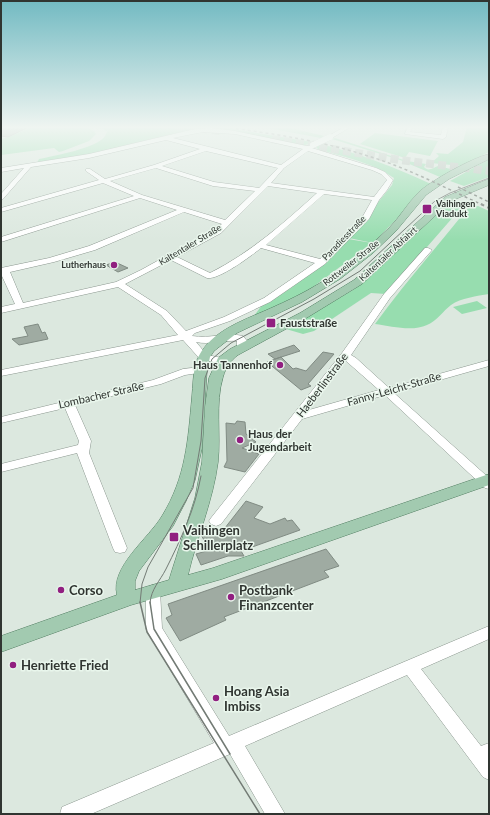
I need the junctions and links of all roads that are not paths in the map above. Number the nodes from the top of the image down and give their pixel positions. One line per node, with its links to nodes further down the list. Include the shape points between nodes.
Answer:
1 (41, 164): 7 (street, Paradiesstraße)
2 (162, 164): 8 (street)
3 (269, 164): 9 (street)
4 (286, 164): 9 (street, Kaltentaler Straße)
5 (359, 164): 20 (street, Paradiesstraße, via 383,173 390,180)
6 (473, 164): 34 (main road, Rottweiler Straße, via 422,194 400,222 336,277 301,299 245,324)
7 (29, 166): 10 (street, Paradiesstraße); 16 (street)
8 (156, 166): 12 (street); 14 (street, via 213,184)
9 (282, 167): 14 (street, Kaltentaler Straße)
10 (1, 170)
11 (88, 170): 12 (street)
12 (104, 181): 18 (street); 21 (street)
13 (489, 182): 35 (main road, Kaltentaler Abfahrt, via 448,199 358,282)
14 (264, 187): 17 (street); 23 (street, Kaltentaler Straße)
15 (1, 189): 16 (street)
16 (9, 189): 19 (street)
17 (322, 192): 20 (street); 25 (street)
18 (140, 196): 22 (street); 24 (street)
19 (1, 198)
20 (376, 199): 28 (street, Paradiesstraße, via 366,217)
21 (2, 209)
22 (183, 210): 23 (street); 29 (street, via 92,248)
23 (227, 223): 27 (street, Kaltentaler Straße)
24 (1, 240)
25 (261, 246): 27 (street, via 210,276); 28 (street)
26 (428, 250): 36 (street, Haeberlinstraße, via 387,296)
27 (172, 258): 30 (street, Kaltentaler Straße)
28 (322, 262): 33 (street, Paradiesstraße, via 267,300 227,319 192,331)
29 (3, 270): 31 (street)
30 (119, 284): 31 (street, Kaltentaler Straße); 33 (street, via 164,313)
31 (20, 306): 32 (street, Kaltentaler Straße)
32 (1, 310)
33 (187, 337): 34 (street, via 200,340); 39 (street); 40 (street)
34 (221, 338): 35 (street, via 240,338); 39 (main road, Rottweiler Straße, via 211,348)
35 (242, 348): 37 (main road)
36 (344, 356): 41 (street); 43 (street, Haeberlinstraße)
37 (223, 361): 39 (street); 50 (main road, via 216,378 212,407 211,452 203,498)
38 (489, 362): 41 (street, Fanny-Leicht-Straße)
39 (202, 364): 42 (street, Lombacher Straße, via 157,382); 52 (main road, via 192,465 174,510 128,576 124,587)
40 (1, 374)
41 (387, 391): 43 (street, Fanny-Leicht-Straße); 47 (street)
42 (68, 403): 44 (street, Lombacher Straße); 45 (street, via 86,441)
43 (299, 416): 48 (street, Haeberlinstraße)
44 (1, 420)
45 (85, 447): 46 (street); 49 (street, via 83,453)
46 (1, 468)
47 (488, 482): 50 (main road, via 216,574)
48 (216, 521)
49 (120, 548)
50 (177, 584): 51 (main road)
51 (153, 591): 52 (main road); 56 (street, via 154,628)
52 (128, 599): 54 (main road)
53 (489, 632): 55 (street)
54 (1, 644)
55 (410, 667): 56 (street); 57 (street)
56 (229, 745): 59 (street); 60 (street)
57 (484, 754): 58 (street)
58 (489, 771)
59 (69, 814)
60 (276, 814)

